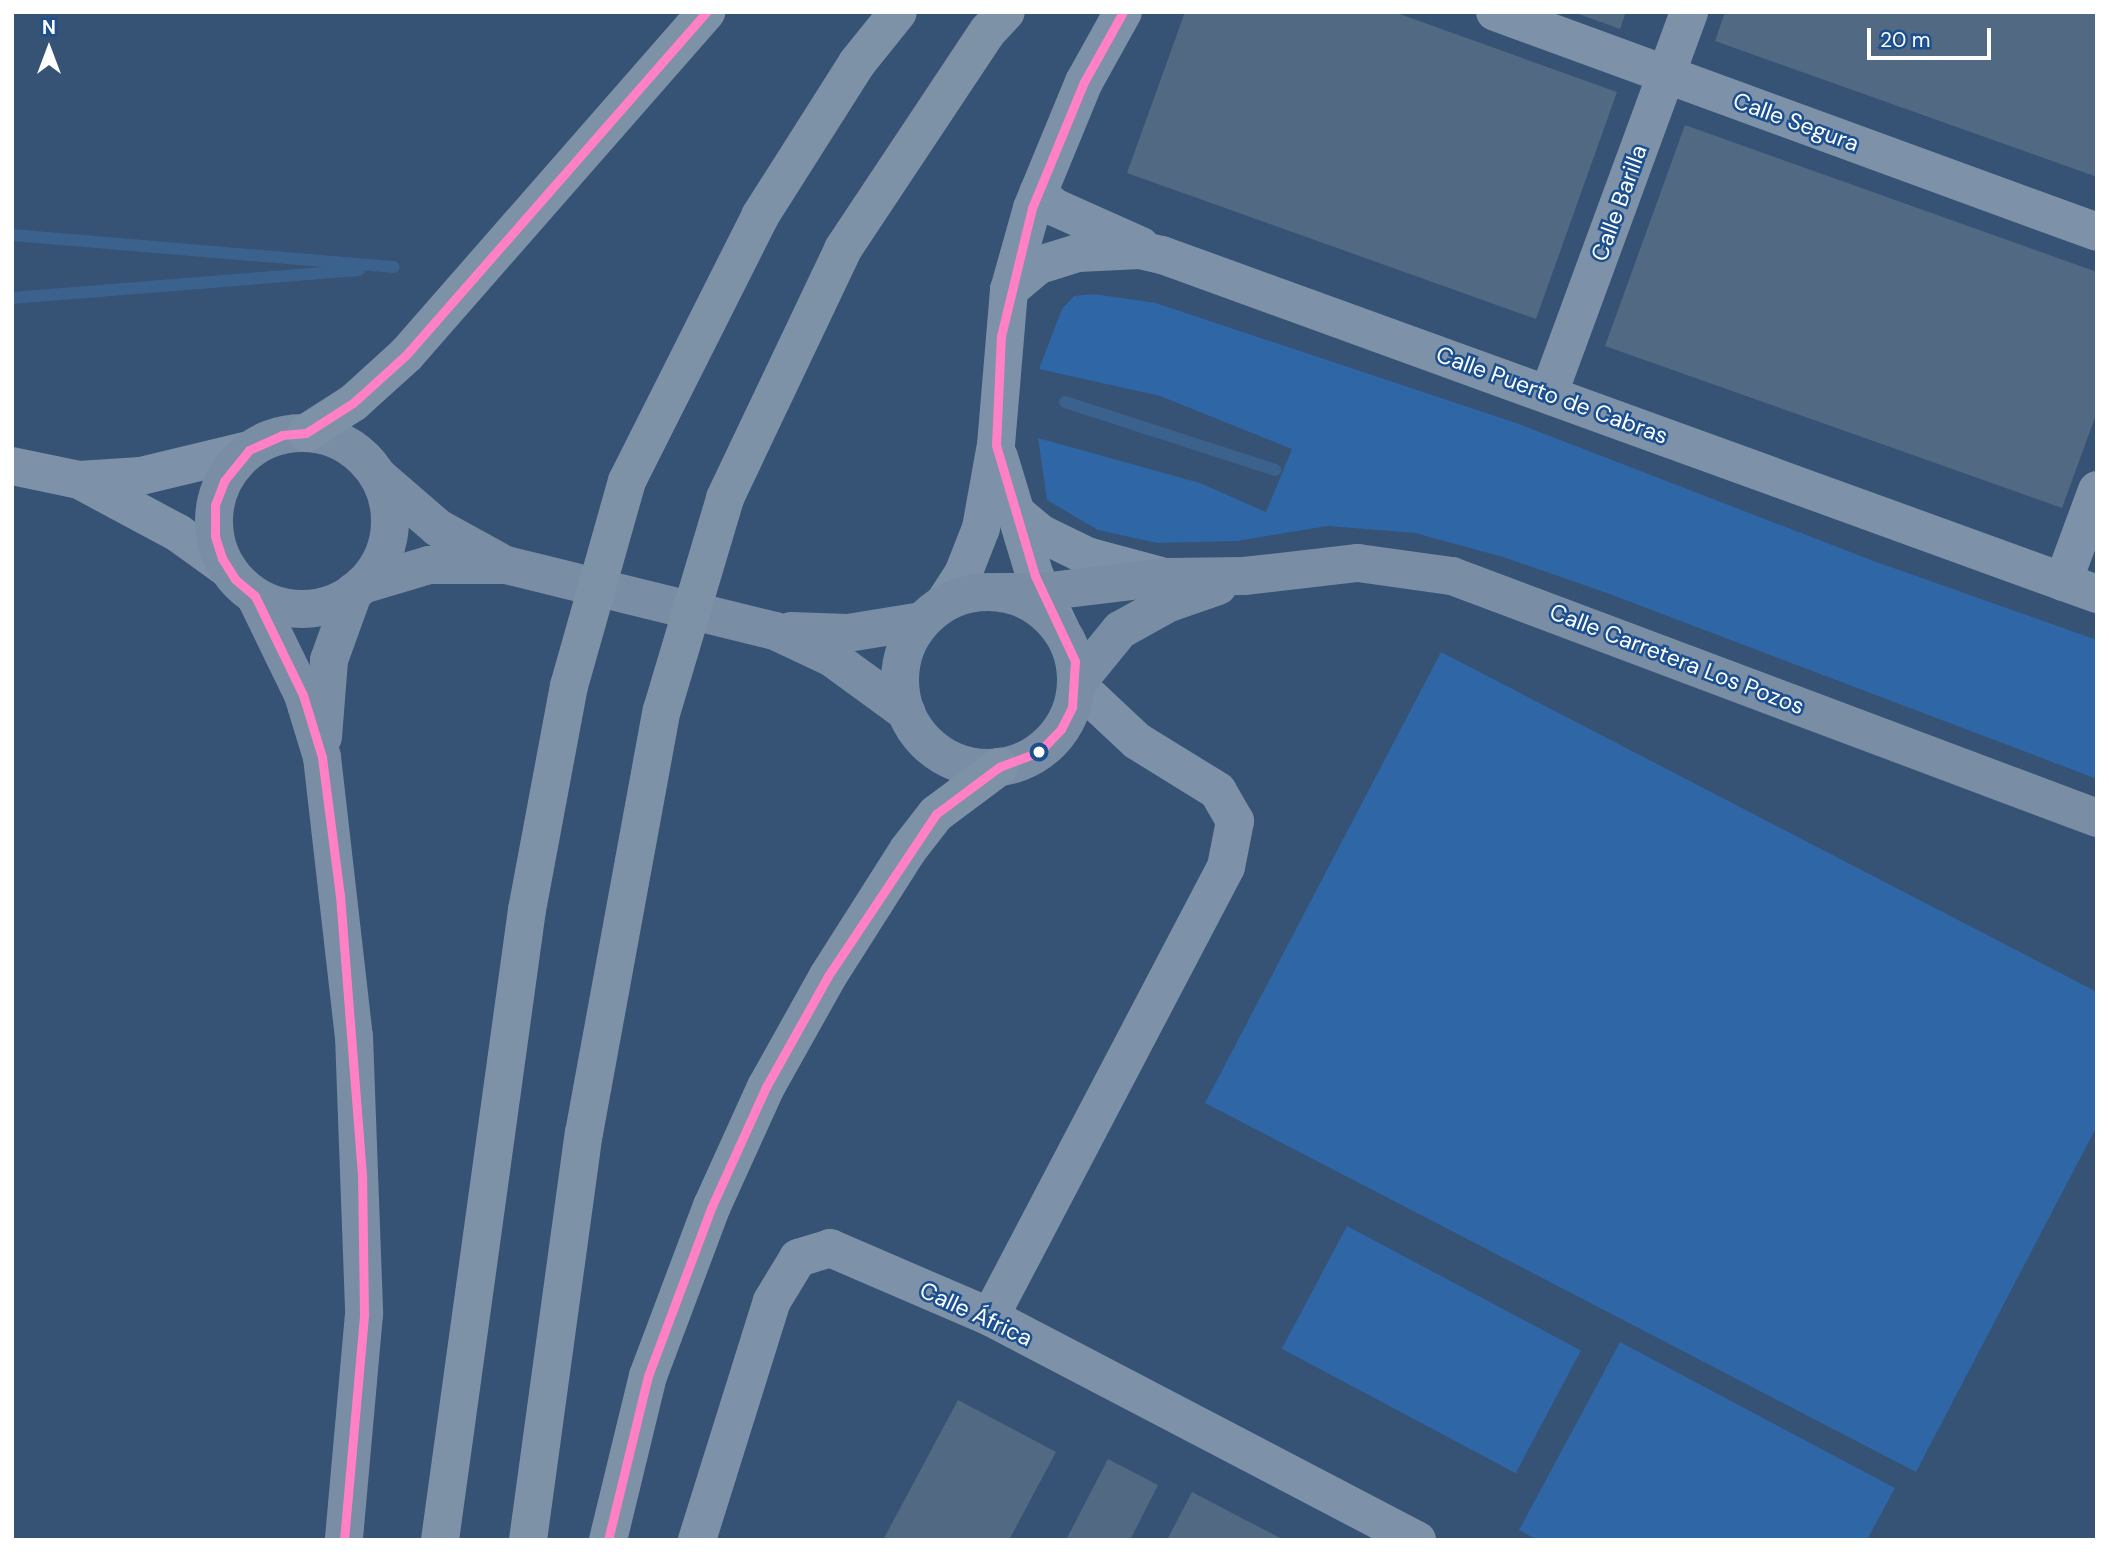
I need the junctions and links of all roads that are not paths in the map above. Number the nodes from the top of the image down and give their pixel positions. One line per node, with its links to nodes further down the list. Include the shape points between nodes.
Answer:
1 (706, 12): 13 (highway, via 406,355 353,403)
2 (898, 12): 40 (highway, bridge, via 858,63 760,216 627,481 569,686 527,910)
3 (1006, 12): 41 (highway, bridge, via 988,31 843,249 725,498 662,710 584,1133)
4 (1123, 12): 8 (street, via 1084,82)
5 (1495, 12): 7 (street, Calle Segura)
6 (1689, 12): 7 (street, Calle Barilla)
7 (1666, 75): 9 (street, Calle Segura); 12 (street, Calle Barilla)
8 (1038, 193): 10 (street, via 1054,207); 11 (street)
9 (2097, 232)
10 (1162, 255): 11 (street, Calle Puerto de Cabras, via 1140,250 1078,253 1038,265); 12 (street, Calle Puerto de Cabras)
11 (1009, 290): 14 (street, via 1001,336)
12 (1549, 393): 26 (street, Calle Puerto de Cabras)
13 (306, 433): 15 (main road, via 282,435); 17 (main road, via 350,447)
14 (996, 445): 20 (street); 30 (street, via 981,528 963,574)
15 (249, 450): 18 (street, via 141,476); 22 (main road, via 224,481 215,505 215,536)
16 (12, 466): 18 (street)
17 (377, 475): 21 (main road, via 438,528); 25 (main road, via 386,493 389,533 384,554)
18 (79, 480): 22 (street, via 178,533)
19 (2097, 490): 26 (street)
20 (1014, 511): 24 (street, via 1040,533 1087,556); 28 (street)
21 (506, 565): 25 (main road, via 429,565); 32 (main road)
22 (228, 569): 29 (main road)
23 (1244, 576): 24 (main road); 33 (main road, via 1169,603 1121,630); 37 (main road, Calle Carretera Los Pozos, via 1359,563 1452,576)
24 (1166, 577): 28 (main road)
25 (358, 588): 29 (main road, via 328,605 303,609); 35 (main road, via 330,660)
26 (2080, 588)
27 (998, 592): 28 (main road); 30 (main road, via 969,594); 31 (main road, via 1026,600)
28 (1042, 592): 31 (street)
29 (256, 596): 35 (main road, via 303,695)
30 (933, 612): 32 (main road, via 848,633); 34 (main road, via 909,641 901,666)
31 (1060, 628): 33 (main road, via 1075,662)
32 (775, 631): 34 (main road, via 832,658)
33 (1076, 684): 36 (main road, via 1072,707 1051,742 1024,760); 38 (street, via 1137,741 1218,791 1235,821 1226,867)
34 (906, 712): 36 (main road, via 915,729 950,759)
35 (321, 757): 39 (main road, via 350,998 362,1175 364,1314)
36 (999, 767): 42 (highway, via 936,814 908,850 828,976 766,1087 712,1206 648,1376)
37 (2097, 818)
38 (990, 1317): 43 (street, Calle África, via 830,1248 798,1258 772,1301); 44 (street, Calle África)
39 (344, 1540)
40 (440, 1540)
41 (528, 1540)
42 (608, 1540)
43 (697, 1540)
44 (1417, 1540)

